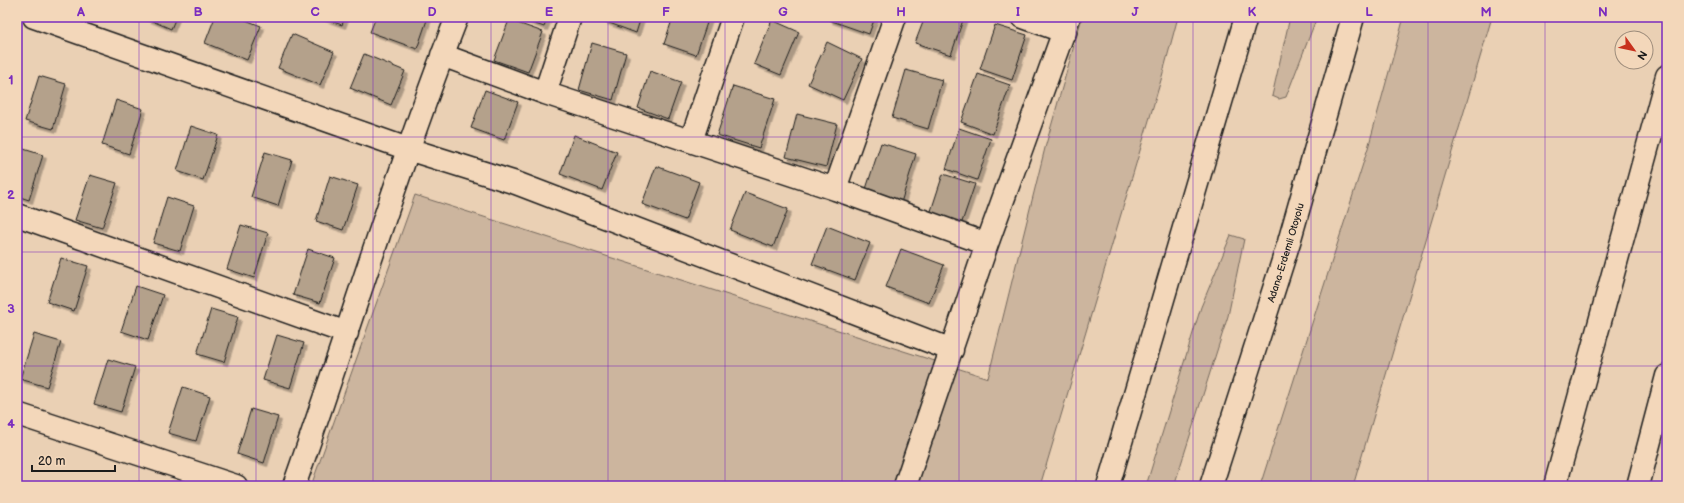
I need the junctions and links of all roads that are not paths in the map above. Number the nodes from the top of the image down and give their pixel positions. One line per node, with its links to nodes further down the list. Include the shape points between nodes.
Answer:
1 (34, 17): 14 (main road)
2 (457, 17): 10 (main road)
3 (570, 17): 12 (main road)
4 (733, 17): 13 (main road)
5 (895, 17): 15 (main road)
6 (1023, 17): 9 (main road)
7 (1246, 17): 25 (main road)
8 (1353, 17): 26 (main road, Adana-Erdemli Otoyolu, via 1289,242)
9 (1067, 24): 17 (main road)
10 (442, 55): 12 (main road); 14 (main road)
11 (1667, 76): 27 (main road)
12 (545, 93): 13 (main road)
13 (691, 141): 15 (main road)
14 (408, 149): 18 (main road); 19 (main road, via 516,183)
15 (835, 189): 17 (main road)
16 (17, 215): 18 (main road)
17 (987, 244): 19 (main road)
18 (347, 333): 23 (main road)
19 (952, 350): 24 (main road)
20 (1667, 376): 28 (main road)
21 (17, 414): 22 (main road)
22 (236, 486)
23 (294, 486)
24 (904, 486)
25 (1108, 486)
26 (1211, 486)
27 (1555, 486)
28 (1638, 486)

